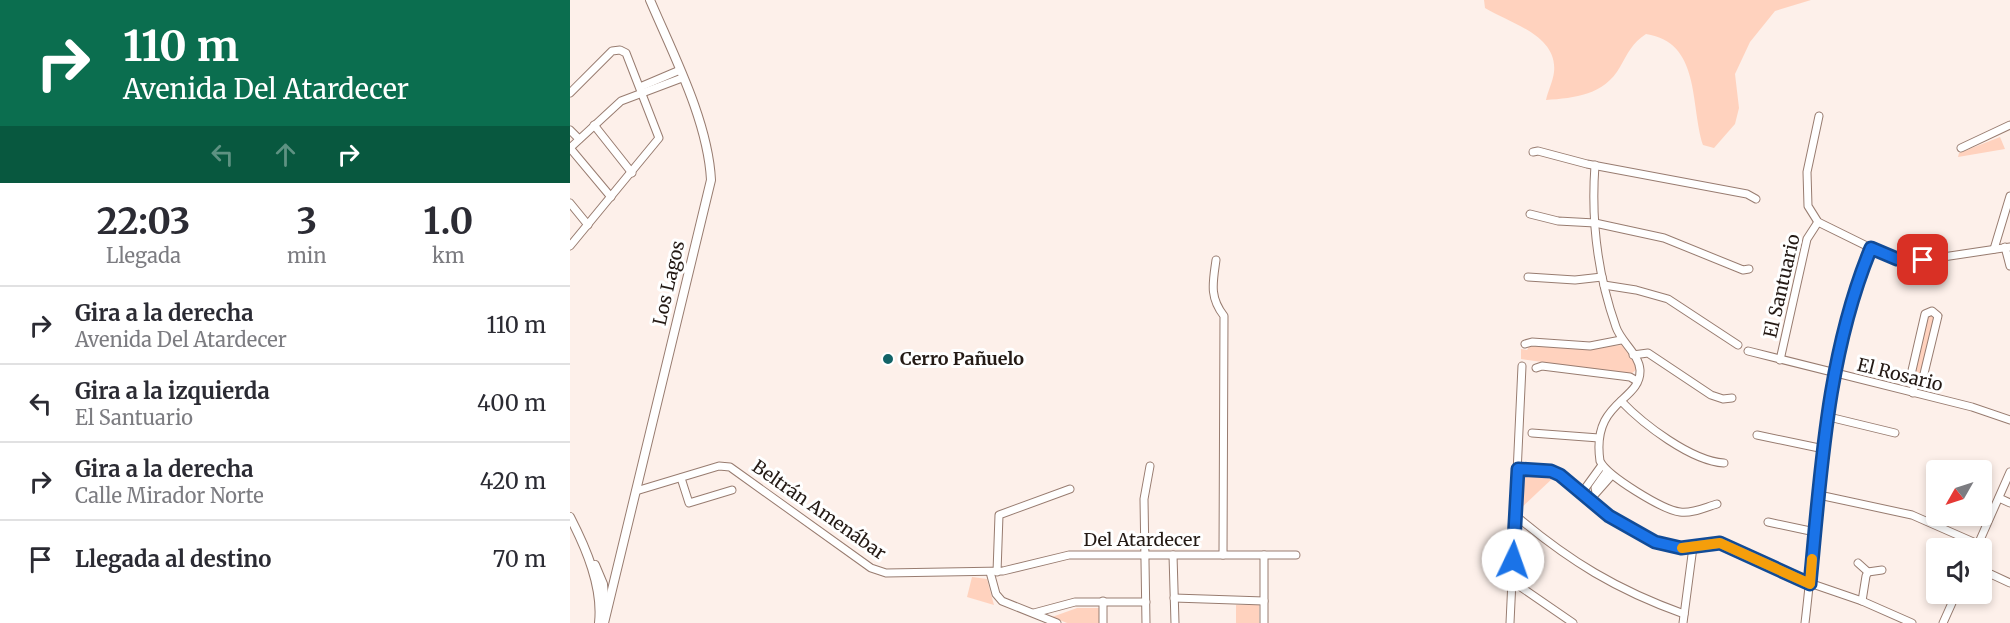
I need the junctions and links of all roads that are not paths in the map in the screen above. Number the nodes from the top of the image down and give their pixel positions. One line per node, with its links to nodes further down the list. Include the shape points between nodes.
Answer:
1 (650, 0): 2 (main road, Los Lagos)
2 (681, 74): 3 (street); 61 (main road, Los Lagos, via 710,156 711,180)
3 (641, 90): 4 (street, via 626,53 620,50 612,51); 6 (street, via 621,101); 14 (street, via 659,138)
4 (570, 93)
5 (1819, 116): 20 (street, via 1807,172 1808,206)
6 (594, 125): 9 (street); 14 (street)
7 (2010, 125): 11 (street)
8 (570, 130): 9 (street)
9 (579, 140): 10 (street)
10 (570, 148): 15 (street)
11 (1961, 148)
12 (1533, 152): 13 (street)
13 (1595, 165): 16 (street, via 1747,194); 21 (street)
14 (632, 173): 15 (street)
15 (611, 197): 22 (street)
16 (1756, 199)
17 (2009, 200): 26 (street)
18 (570, 203): 22 (street)
19 (1530, 214): 21 (street, via 1558,221)
20 (1818, 222): 25 (street); 37 (street, El Santuario, via 1808,239)
21 (1595, 223): 29 (street, via 1669,239 1743,270); 31 (street)
22 (588, 225): 23 (street)
23 (570, 246)
24 (2008, 247): 26 (street); 28 (street)
25 (1871, 248): 26 (street, via 1890,257 1917,261); 40 (street, via 1847,314)
26 (1994, 249)
27 (1216, 260): 77 (street, via 1212,291 1224,316)
28 (2010, 266)
29 (1749, 269)
30 (1528, 277): 31 (street)
31 (1603, 281): 32 (street); 34 (street, via 1668,299)
32 (1621, 340): 33 (street, via 1590,346); 36 (street)
33 (1524, 344)
34 (1738, 345)
35 (1748, 351): 37 (street, El Rosario)
36 (1634, 355): 41 (street, via 1640,370); 43 (street, via 1648,352 1712,395)
37 (1780, 360): 40 (street, El Rosario)
38 (1522, 366): 55 (street)
39 (1536, 368): 41 (street, via 1630,377)
40 (1835, 374): 42 (street, El Rosario); 45 (street)
41 (1637, 381): 44 (street)
42 (1913, 390): 42 (street, via 1922,382 1938,316 1932,311 1925,314 1910,379); 46 (street, El Rosario)
43 (1732, 398)
44 (1621, 401): 50 (street, via 1606,416); 52 (street, via 1671,441)
45 (1829, 417): 48 (street); 51 (street)
46 (2010, 420)
47 (1532, 433): 50 (street)
48 (1894, 433)
49 (1757, 435): 51 (street)
50 (1599, 438): 53 (street)
51 (1824, 449): 63 (street)
52 (1724, 463)
53 (1602, 465): 57 (street); 62 (street)
54 (1150, 466): 75 (street, via 1144,499)
55 (1518, 469): 62 (street, via 1555,473); 68 (street)
56 (2010, 472): 64 (street)
57 (1610, 473): 65 (street); 67 (street, via 1673,511 1687,512)
58 (681, 478): 60 (street, via 689,503); 61 (street, Beltrán Amenábar); 82 (street, Beltrán Amenábar, via 719,466 730,467 879,571)
59 (1070, 489): 82 (street, via 999,515)
60 (732, 490)
61 (636, 491): 85 (main road, Los Lagos)
62 (1581, 494): 65 (street)
63 (1819, 495): 71 (street); 72 (street, via 1912,515)
64 (1999, 498): 66 (street); 73 (street)
65 (1589, 501): 74 (street, via 1655,542)
66 (2010, 503)
67 (1717, 504)
68 (1515, 514): 86 (street); 97 (street, via 1587,570 1626,591)
69 (570, 517): 89 (main road, via 597,568)
70 (1768, 522): 71 (street)
71 (1815, 532): 88 (street)
72 (1959, 538)
73 (1981, 538)
74 (1693, 547): 88 (street, via 1720,543); 97 (street)
75 (1146, 555): 76 (street, Del Atardecer); 82 (street, Del Atardecer, via 1069,555); 94 (street)
76 (1173, 555): 77 (street, Del Atardecer); 90 (street)
77 (1223, 555): 78 (street, Del Atardecer)
78 (1264, 555): 79 (street, Del Atardecer); 91 (street)
79 (1296, 555)
80 (1858, 563): 83 (street)
81 (1882, 570): 83 (street)
82 (993, 572): 96 (street, via 1000,599)
83 (1868, 572): 93 (street)
84 (1992, 575): 87 (street)
85 (614, 580): 89 (main road); 99 (main road, Los Lagos)
86 (1512, 581): 105 (street); 106 (street)
87 (2010, 583)
88 (1810, 584): 93 (street); 108 (street)
89 (601, 593): 98 (main road); 99 (main road)
90 (1174, 598): 91 (street); 103 (street)
91 (1264, 600): 104 (street)
92 (1103, 601): 94 (street); 96 (street, via 1075,602); 101 (street)
93 (1862, 601): 109 (street)
94 (1146, 602): 102 (street)
95 (1952, 604): 110 (street)
96 (1034, 613): 100 (street)
97 (1684, 614): 107 (street)
98 (599, 623)
99 (604, 623)
100 (1058, 623)
101 (1103, 623)
102 (1146, 623)
103 (1175, 623)
104 (1264, 623)
105 (1510, 623)
106 (1572, 623)
107 (1683, 623)
108 (1805, 623)
109 (1912, 623)
110 (1943, 623)

